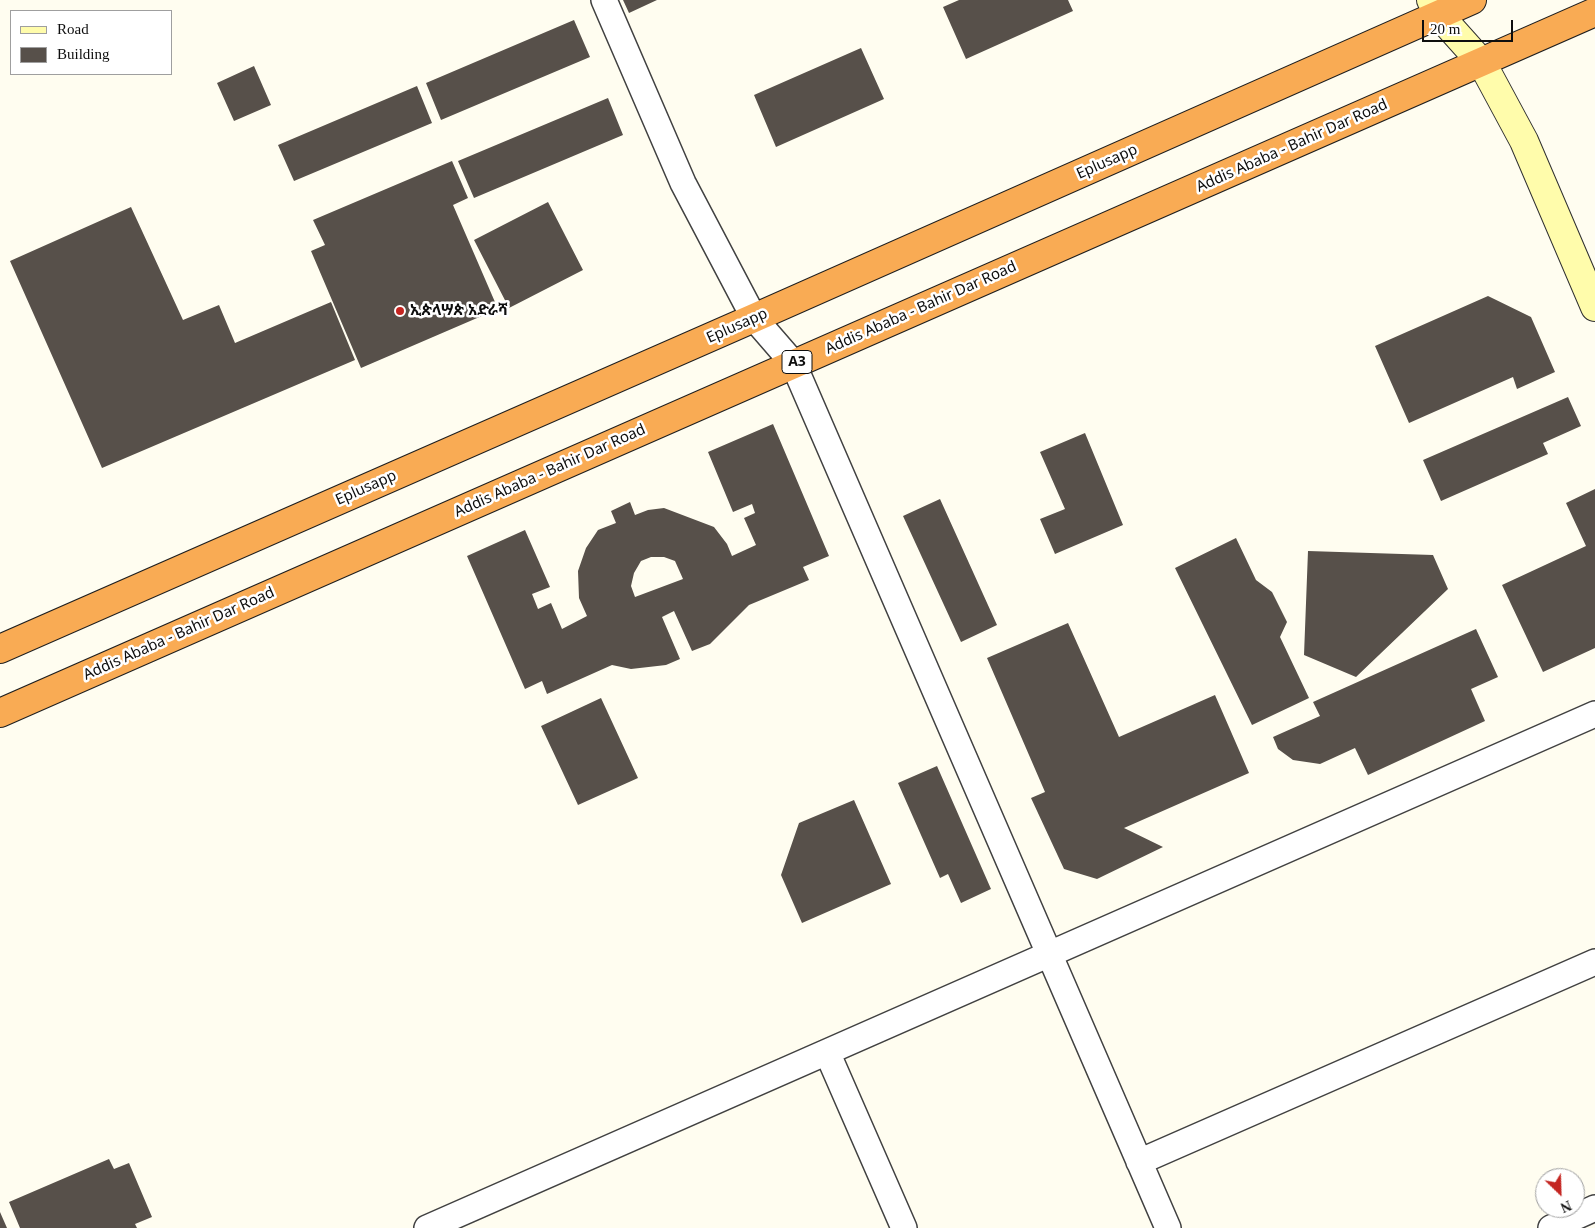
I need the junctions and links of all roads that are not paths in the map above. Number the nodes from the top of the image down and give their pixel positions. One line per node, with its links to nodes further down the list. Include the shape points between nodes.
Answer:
1 (604, 0): 7 (street, via 683,183)
2 (1472, 0): 3 (highway, Eplusapp)
3 (1435, 7): 5 (street); 7 (highway, Eplusapp)
4 (1595, 12): 5 (highway, Addis Ababa - Bahir Dar Road / A3)
5 (1482, 63): 6 (street, via 1524,141); 8 (highway, Addis Ababa - Bahir Dar Road / A3)
6 (1595, 307)
7 (754, 318): 8 (street); 9 (highway, Eplusapp)
8 (793, 363): 10 (highway, Addis Ababa - Bahir Dar Road / A3); 12 (street)
9 (0, 648)
10 (0, 713)
11 (1595, 714): 12 (street)
12 (1048, 955): 14 (street); 15 (street)
13 (1595, 962): 15 (street)
14 (827, 1052): 17 (street); 18 (street)
15 (1139, 1162): 19 (street)
16 (1595, 1208): 20 (street)
17 (427, 1228)
18 (904, 1228)
19 (1168, 1228)
20 (1551, 1228)

